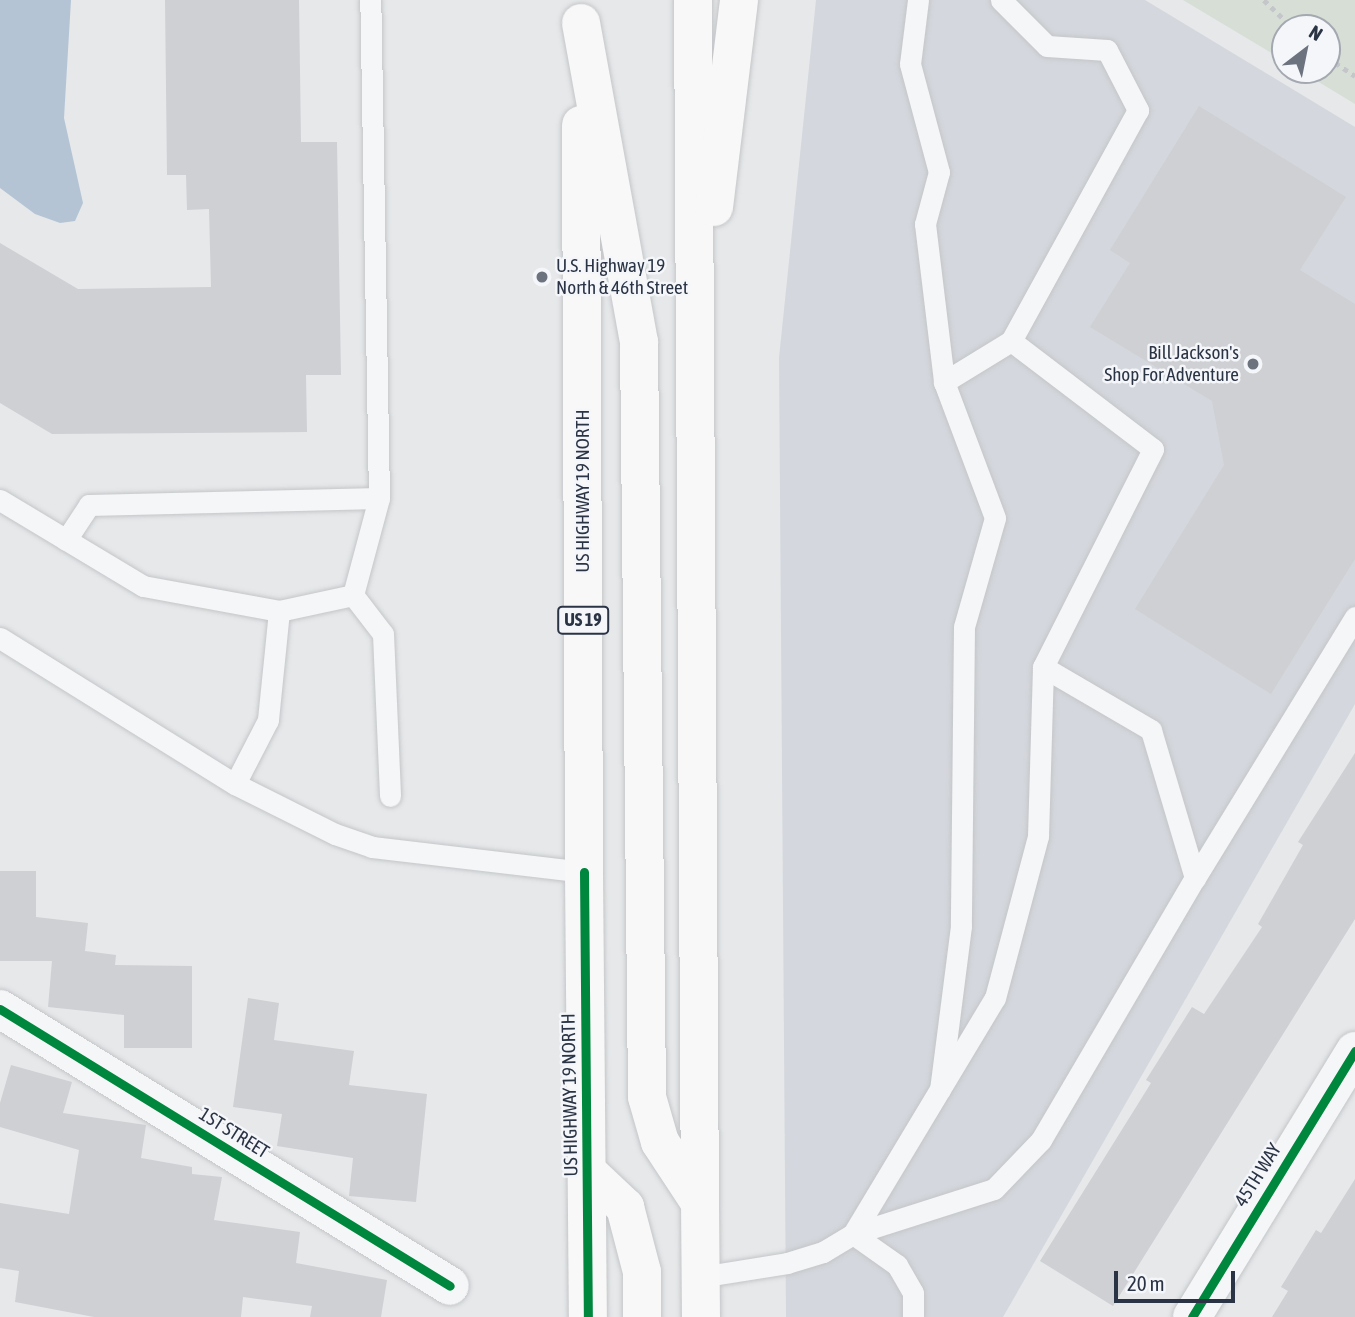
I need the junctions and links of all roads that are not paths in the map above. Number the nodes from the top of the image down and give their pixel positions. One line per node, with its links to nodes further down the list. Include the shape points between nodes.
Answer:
1 (370, 0): 10 (lane)
2 (693, 0): 8 (highway)
3 (739, 0): 8 (highway)
4 (918, 0): 9 (lane, via 910,64 939,172 925,224)
5 (1001, 0): 7 (lane, via 1047,46 1107,50 1138,110)
6 (581, 12): 20 (highway, US HIGHWAY 19 NORTH / US 19); 26 (highway, via 639,342 647,1097 660,1142)
7 (1011, 341): 9 (lane); 17 (lane, via 1153,449)
8 (694, 376): 26 (highway)
9 (944, 382): 24 (lane, via 995,518 964,628 961,926)
10 (379, 498): 12 (lane, via 89,505); 13 (lane)
11 (0, 500): 12 (lane)
12 (66, 540): 14 (lane, via 143,586)
13 (353, 595): 14 (lane); 19 (lane, via 383,634)
14 (279, 611): 18 (lane, via 268,720)
15 (1355, 617): 21 (lane)
16 (0, 638): 18 (lane)
17 (1043, 667): 21 (lane, via 1151,730); 24 (lane, via 1038,836 995,998)
18 (235, 785): 20 (lane, via 372,847)
19 (390, 796)
20 (584, 872): 25 (highway, US HIGHWAY 19 NORTH / US 19)
21 (1195, 878): 27 (lane, via 1041,1140 994,1189)
22 (0, 1009): 29 (street, 1ST STREET)
23 (1355, 1051): 34 (street, 45TH WAY)
24 (940, 1090): 27 (lane)
25 (589, 1173): 30 (highway, US HIGHWAY 19 NORTH / US 19); 31 (highway, via 625,1207 642,1272)
26 (700, 1203): 28 (highway)
27 (853, 1234): 28 (lane, via 822,1252 787,1263); 33 (lane, via 897,1265 913,1293)
28 (700, 1277): 32 (highway)
29 (450, 1286)
30 (588, 1317)
31 (642, 1317)
32 (701, 1317)
33 (913, 1317)
34 (1192, 1317)

